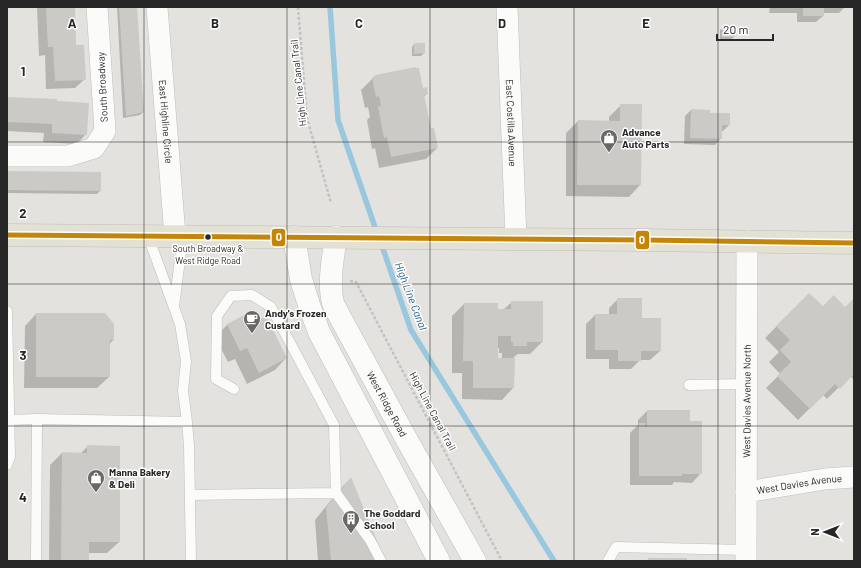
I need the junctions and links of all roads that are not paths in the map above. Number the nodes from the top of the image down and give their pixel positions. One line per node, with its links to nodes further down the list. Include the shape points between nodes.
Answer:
1 (97, 7): 4 (street, South Broadway, via 105,131 94,148 68,156)
2 (158, 7): 7 (street, East Highline Circle)
3 (507, 7): 10 (street, East Costilla Avenue)
4 (7, 156)
5 (7, 235): 6 (main road)
6 (148, 236): 7 (main road); 13 (lane)
7 (179, 236): 8 (main road); 13 (lane)
8 (294, 237): 9 (main road); 31 (street, via 301,279 319,332)
9 (336, 237): 10 (main road); 32 (street, West Ridge Road, via 332,270 333,303)
10 (516, 239): 11 (main road)
11 (747, 241): 12 (main road); 16 (street, West Davies Avenue North)
12 (854, 243)
13 (174, 308): 21 (lane, via 180,324 186,361 183,391)
14 (7, 311): 15 (lane)
15 (7, 315): 19 (lane)
16 (746, 384): 17 (lane); 24 (street, West Davies Avenue North)
17 (689, 385)
18 (234, 389): 25 (lane, via 216,379 217,316 231,296 252,295 271,307 334,425)
19 (8, 414): 20 (lane); 22 (lane, via 10,457)
20 (37, 419): 21 (lane); 28 (lane)
21 (188, 422): 26 (lane)
22 (7, 465)
23 (854, 477): 24 (street, West Davies Avenue, via 825,479)
24 (746, 492): 27 (street, West Davies Avenue North)
25 (336, 493): 26 (lane); 30 (lane, via 370,540)
26 (190, 495): 29 (lane)
27 (746, 555): 33 (lane, via 616,547)
28 (36, 561)
29 (190, 561)
30 (381, 561)
31 (439, 561)
32 (475, 561)
33 (608, 561)

